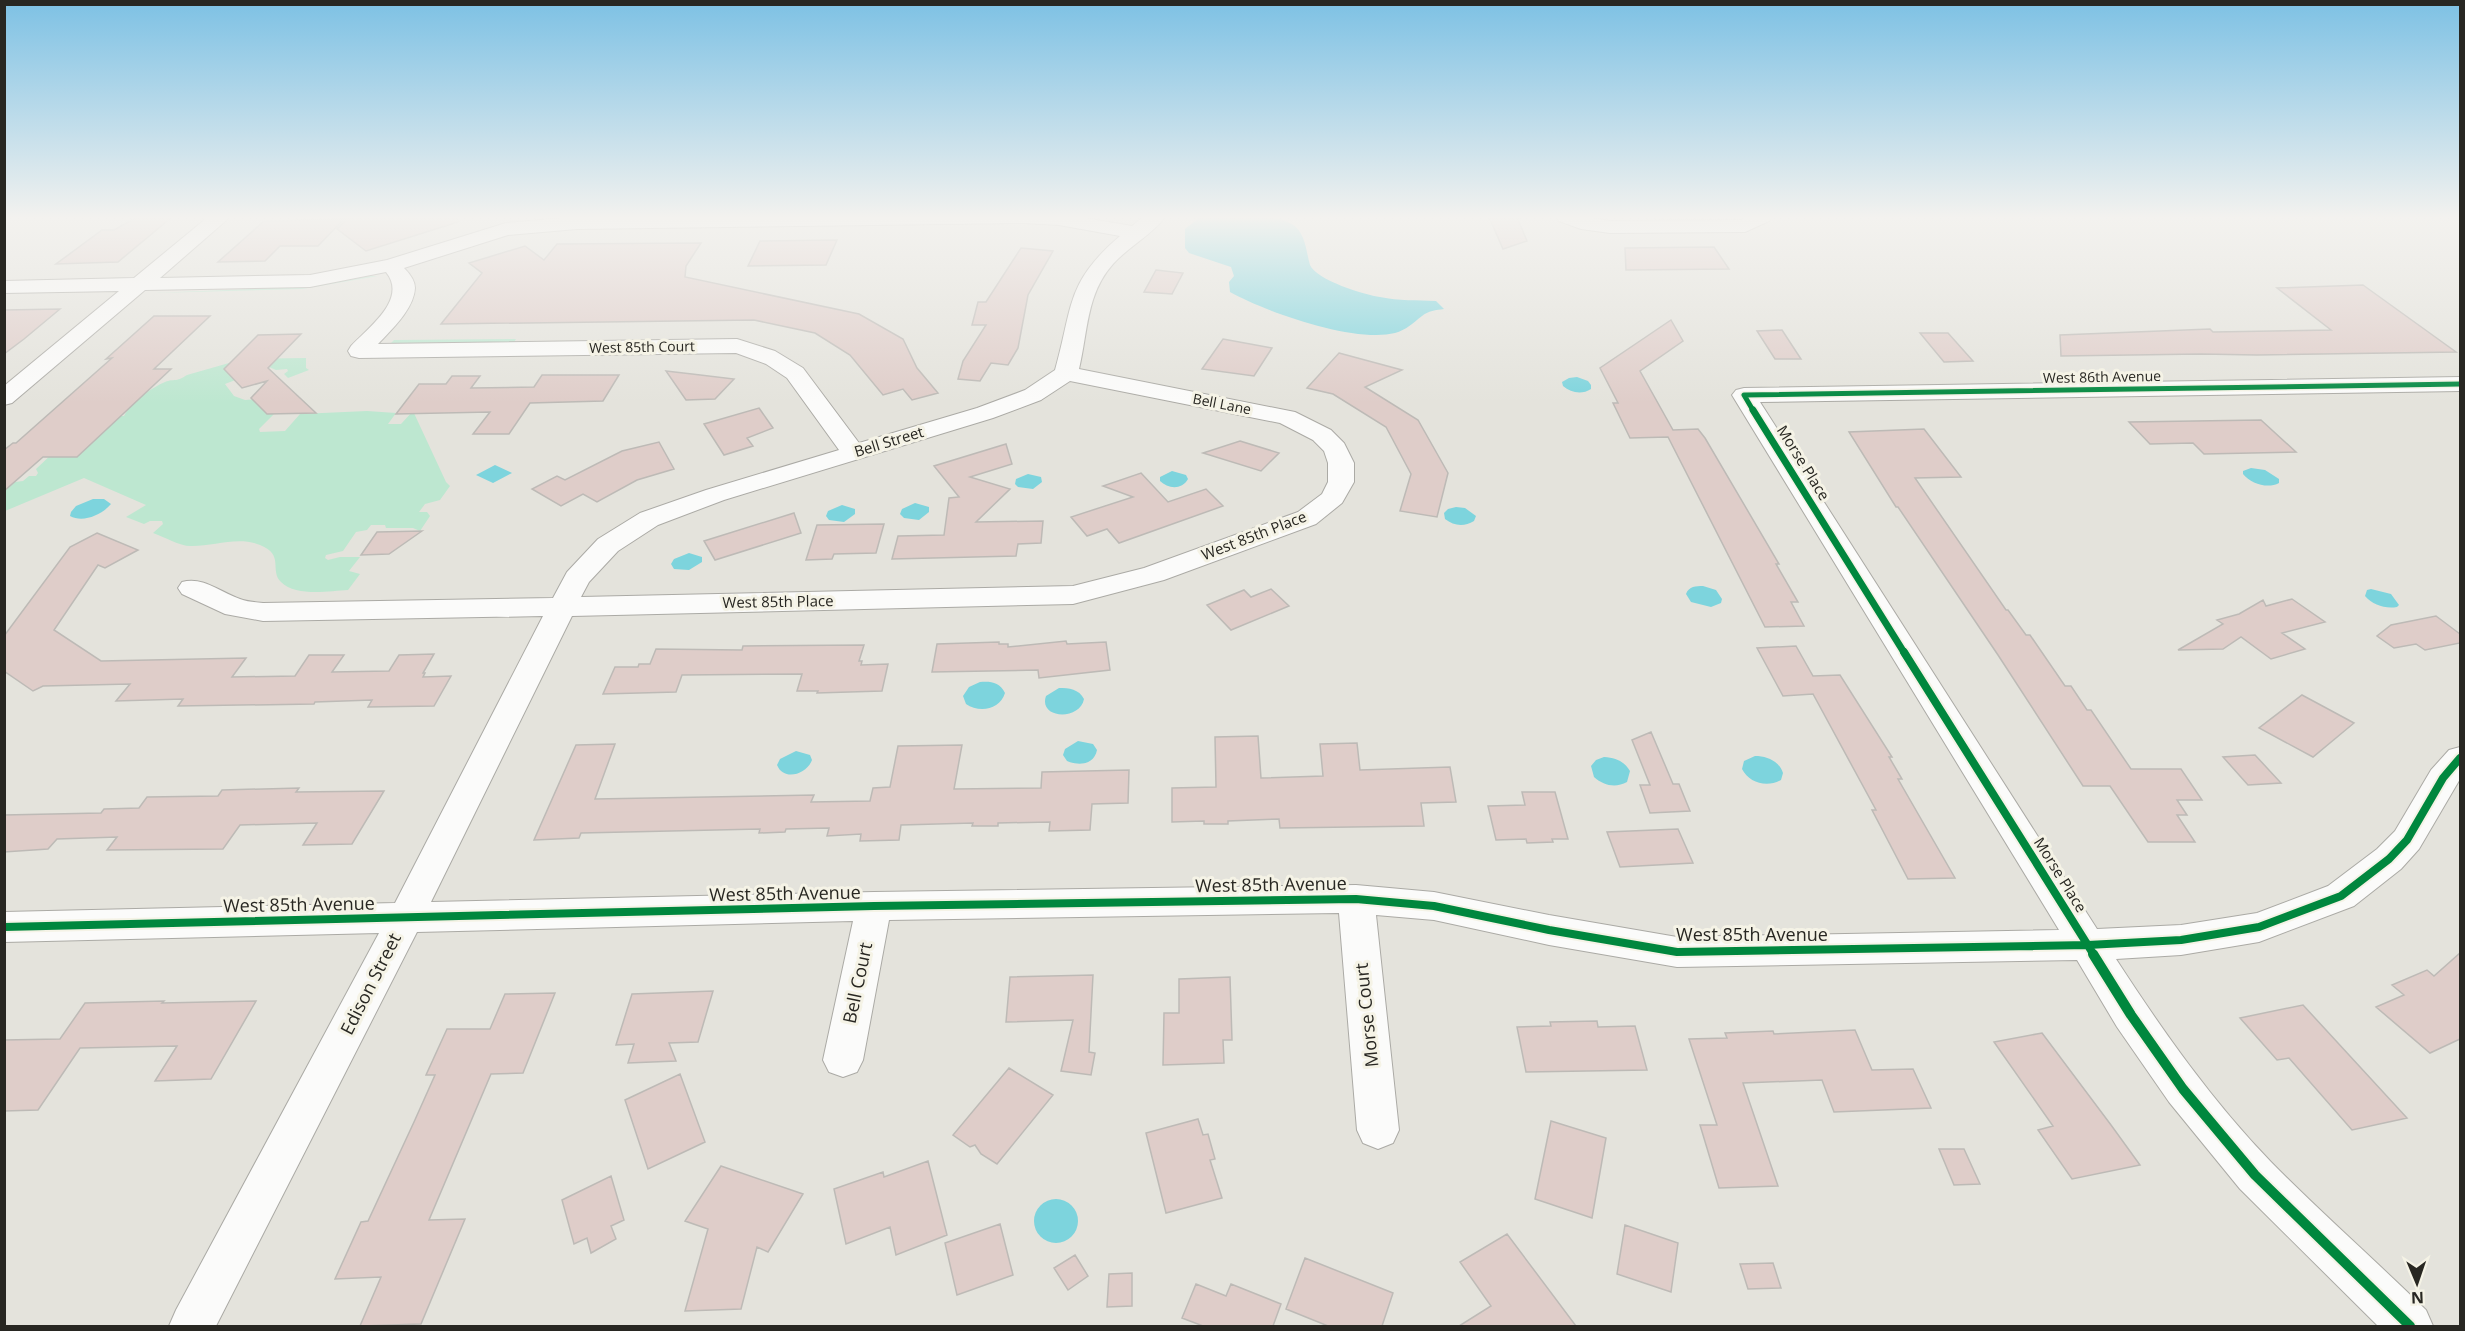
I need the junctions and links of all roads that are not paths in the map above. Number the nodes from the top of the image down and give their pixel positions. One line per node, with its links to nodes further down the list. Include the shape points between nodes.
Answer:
1 (146, 279): 5 (street)
2 (320, 279): 5 (street)
3 (402, 279): 11 (street, West 85th Court, via 405,294 400,304 359,351 737,346 765,354 795,373)
4 (1093, 279): 7 (street, via 1084,292)
5 (139, 285): 6 (street); 10 (street)
6 (4, 287)
7 (1066, 373): 11 (street, Bell Street, via 1023,399); 12 (street, Bell Lane, via 1287,417 1322,435 1335,448 1341,463)
8 (2460, 384): 9 (street, West 86th Avenue)
9 (1744, 395): 20 (street, Morse Place)
10 (4, 398)
11 (853, 452): 14 (street, Bell Street, via 649,519 608,545 577,578)
12 (1341, 482): 14 (street, West 85th Place, via 1332,498 1307,518 1154,574 1073,595)
13 (192, 588): 14 (street, West 85th Place, via 235,608 263,612)
14 (562, 607): 18 (street, Edison Street)
15 (2460, 758): 20 (street, West 85th Avenue, via 2443,777 2407,840 2389,859 2340,896 2259,927 2181,940)
16 (1356, 899): 17 (street, West 85th Avenue); 20 (street, West 85th Avenue, via 1434,906 1677,952); 22 (street, Morse Court)
17 (874, 906): 18 (street, West 85th Avenue); 21 (street, Bell Court)
18 (405, 918): 19 (street, West 85th Avenue); 23 (street, Edison Street)
19 (4, 927)
20 (2088, 945): 24 (street, Morse Place, via 2183,1089 2248,1167)
21 (843, 1060)
22 (1378, 1130)
23 (192, 1326)
24 (2409, 1326)

